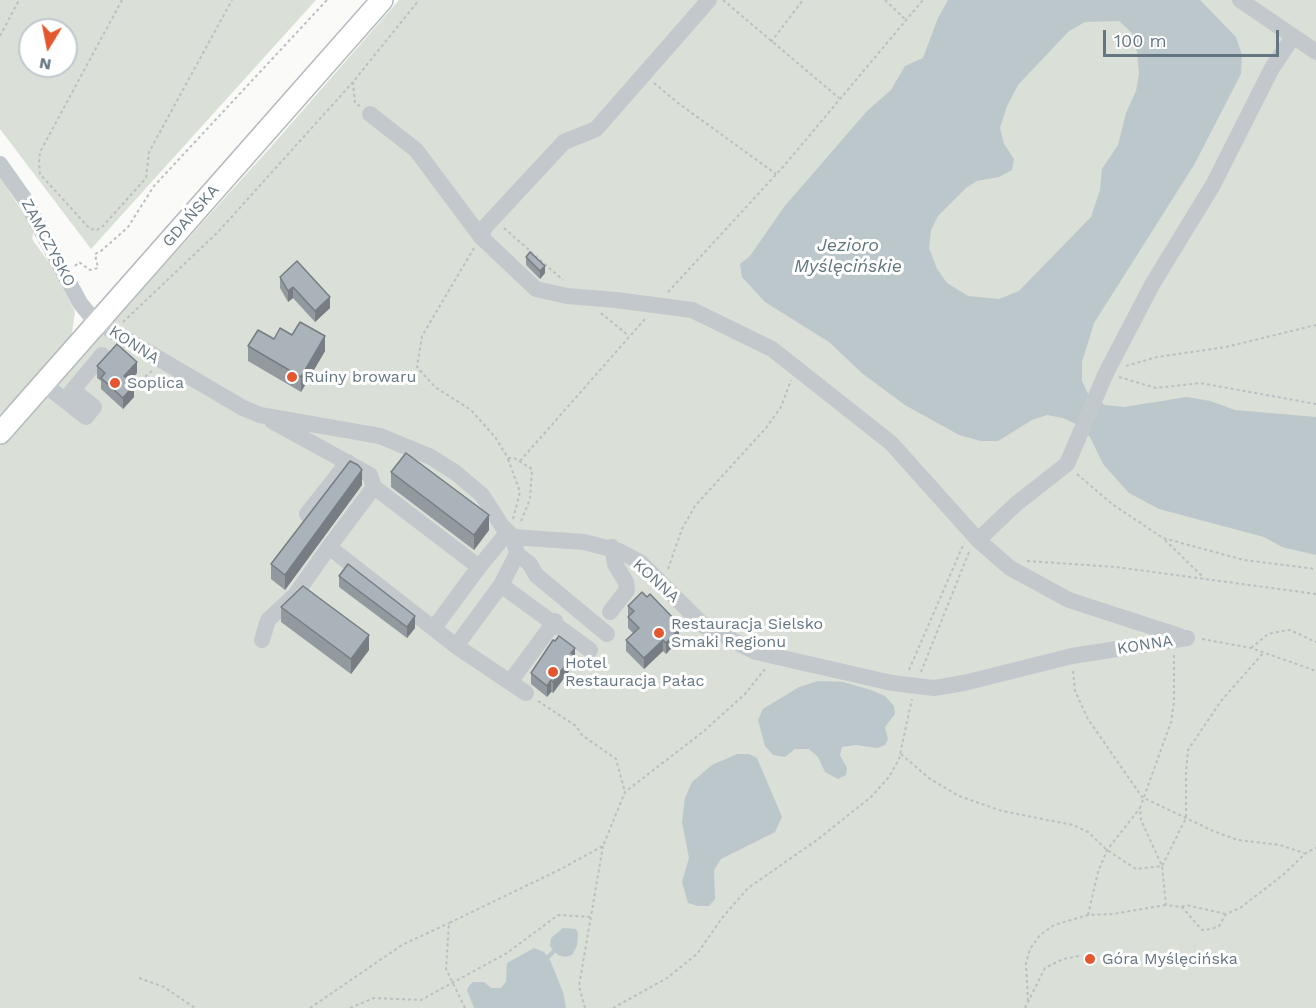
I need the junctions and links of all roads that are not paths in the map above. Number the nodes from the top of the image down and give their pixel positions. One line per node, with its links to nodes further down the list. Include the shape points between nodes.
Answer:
1 (382, 0): 9 (main road, GDAŃSKA)
2 (709, 0): 8 (street, via 596,129 564,142 493,218)
3 (1240, 0): 4 (street)
4 (1293, 37): 5 (street); 17 (street, via 1272,68 1213,185 1152,283 1106,373 1067,464)
5 (1316, 52)
6 (370, 114): 8 (street, via 416,150)
7 (0, 164): 9 (street, ZAMCZYSKO, via 24,198 80,303)
8 (481, 237): 17 (street, via 536,290 700,314 772,349 891,443)
9 (105, 326): 11 (main road, GDAŃSKA); 12 (street, KONNA, via 230,403)
10 (102, 355): 11 (street, via 68,395)
11 (44, 384): 13 (main road, GDAŃSKA)
12 (260, 415): 14 (street); 18 (street, KONNA, via 380,436 431,457 482,495)
13 (0, 433)
14 (348, 462): 15 (street, via 370,475); 16 (street)
15 (374, 488): 19 (street); 21 (street)
16 (307, 514)
17 (975, 537): 20 (street, KONNA, via 1023,578 1069,600 1180,639 1072,657 964,683 914,687 756,652 704,626 640,562)
18 (512, 541): 20 (street, KONNA, via 584,542); 21 (street); 22 (street); 26 (street, via 536,575)
19 (329, 547): 25 (street); 27 (street, via 295,595 268,620)
20 (612, 548): 23 (street, via 627,590)
21 (479, 567): 25 (street)
22 (501, 585): 24 (street); 28 (street)
23 (610, 612)
24 (554, 622): 29 (street); 30 (street)
25 (434, 628): 28 (street)
26 (607, 634)
27 (261, 640)
28 (456, 646): 30 (street)
29 (590, 650)
30 (510, 682): 31 (street)
31 (526, 693)

